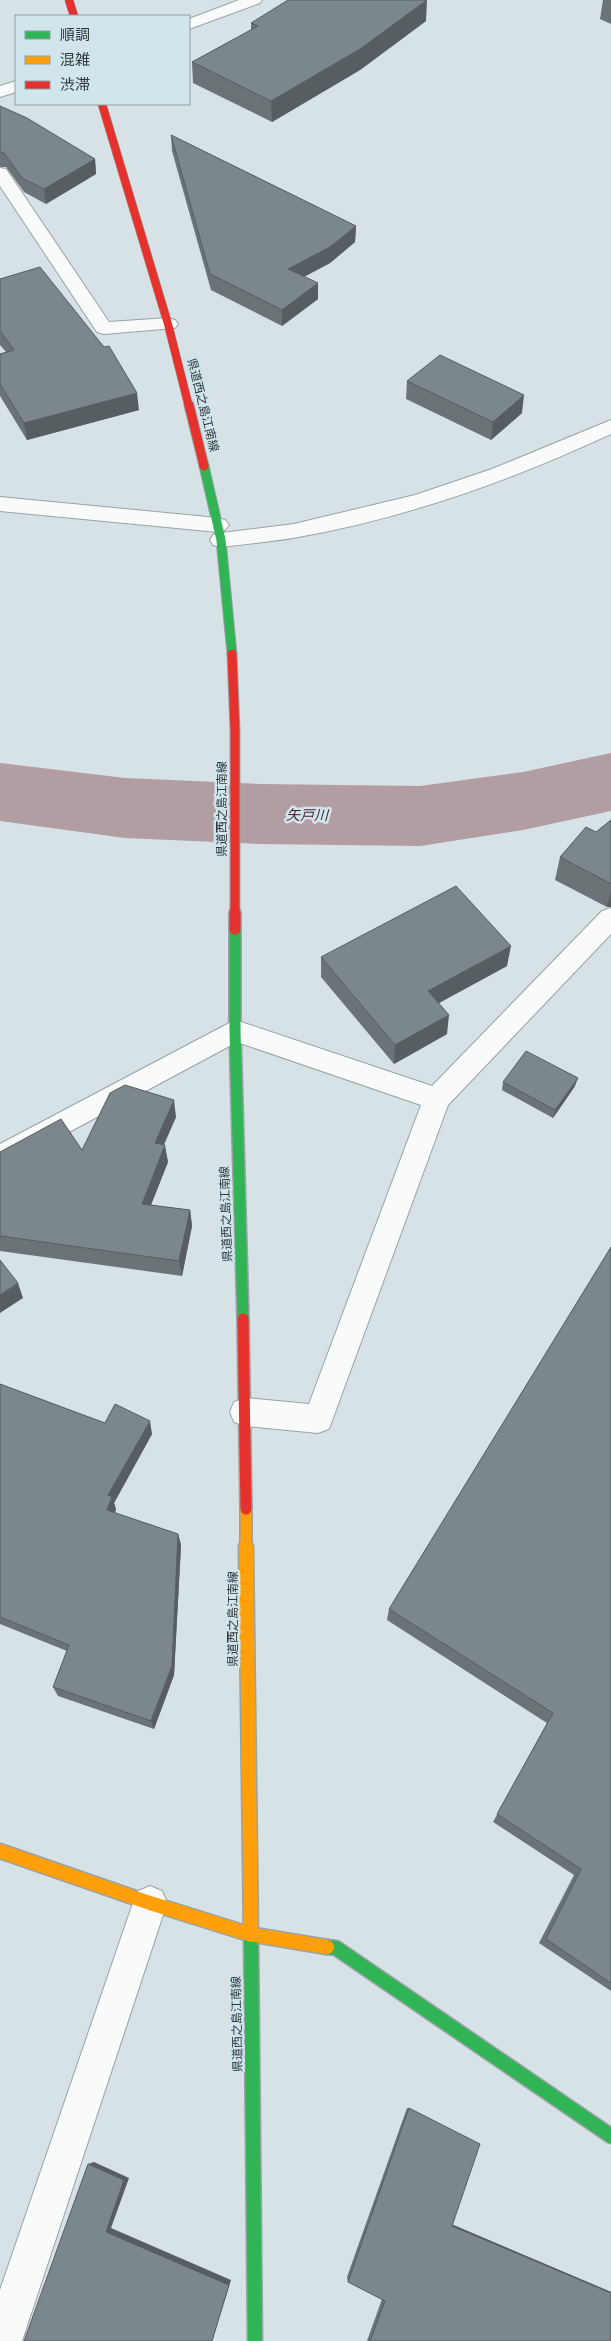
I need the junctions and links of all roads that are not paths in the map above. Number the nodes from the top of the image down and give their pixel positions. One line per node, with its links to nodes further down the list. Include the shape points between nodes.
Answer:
1 (69, 0): 3 (main road)
2 (254, 0): 4 (street)
3 (74, 15)
4 (190, 24)
5 (15, 86): 6 (street)
6 (0, 92)
7 (102, 105): 9 (main road, 県道西之島江南線)
8 (0, 172): 9 (street, via 104,328)
9 (168, 324): 12 (main road, 県道西之島江南線)
10 (611, 426): 12 (street, via 574,444 422,501 303,530)
11 (0, 504): 12 (street)
12 (220, 532): 14 (main road, 県道西之島江南線, via 232,650 235,730)
13 (611, 918): 15 (street)
14 (235, 1032): 15 (street); 16 (street); 17 (main road, 県道西之島江南線)
15 (437, 1099): 17 (street, via 318,1419)
16 (0, 1156)
17 (246, 1412): 20 (main road, 県道西之島江南線)
18 (0, 1851): 19 (main road)
19 (150, 1903): 20 (main road); 22 (street)
20 (249, 1934): 21 (main road, via 336,1948); 23 (main road, 県道西之島江南線)
21 (611, 2136)
22 (2, 2341)
23 (255, 2341)

